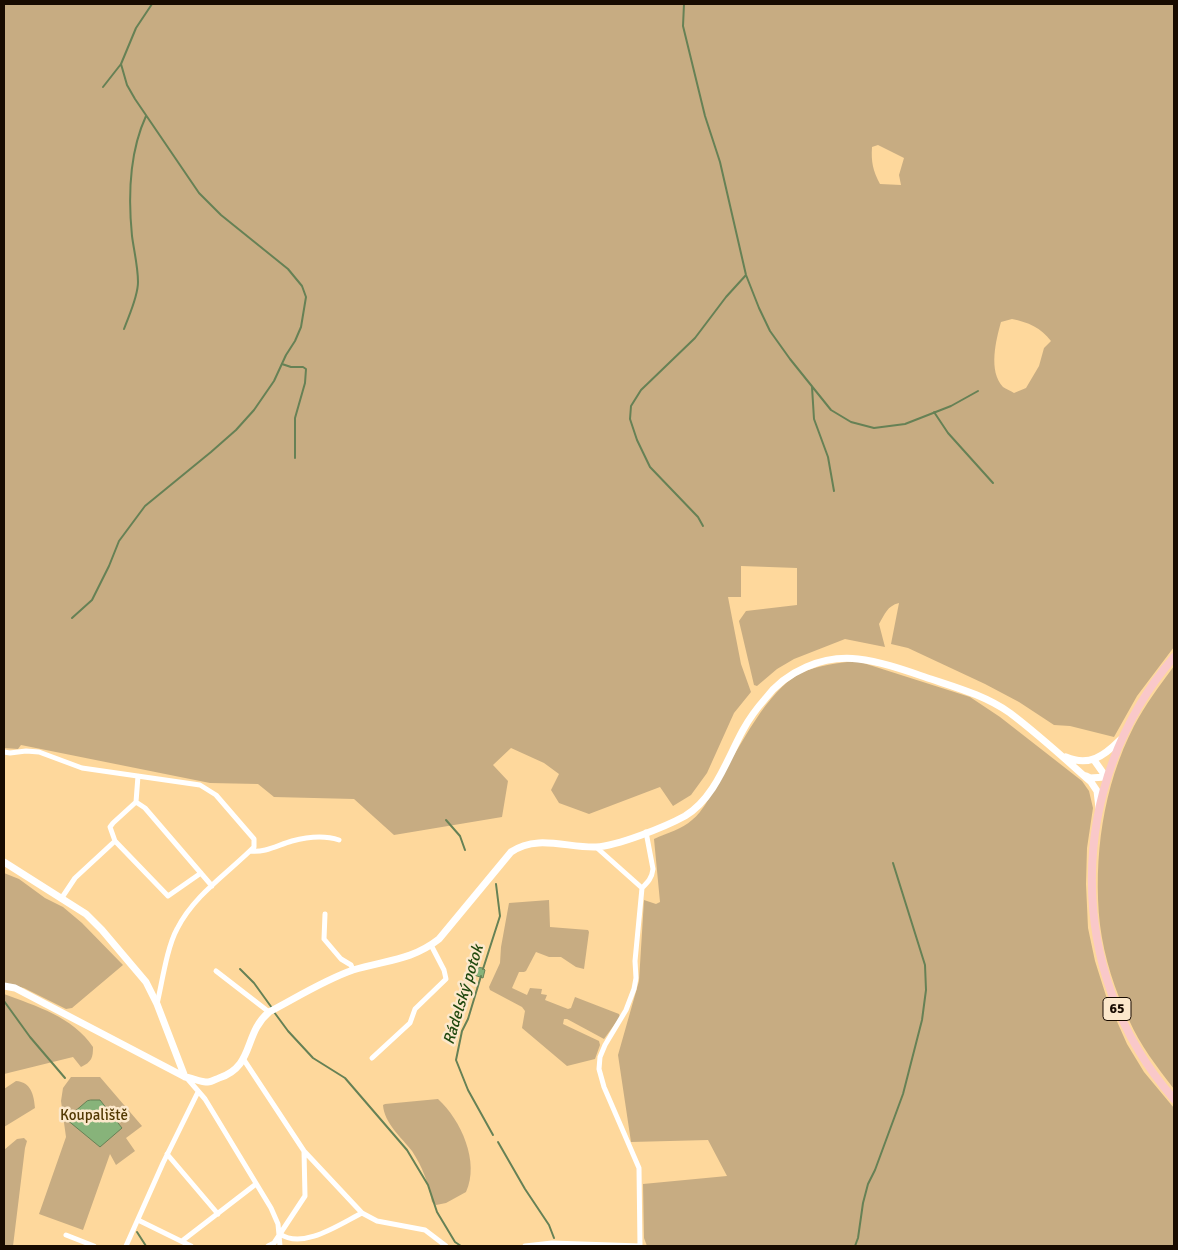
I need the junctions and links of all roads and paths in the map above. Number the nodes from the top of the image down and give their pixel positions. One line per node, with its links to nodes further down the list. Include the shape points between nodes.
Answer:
1 (1174, 657): 2 (main road, 65, via 1142,699)
2 (1120, 740): 5 (street, via 1106,754); 8 (main road, 65)
3 (4, 752): 7 (street, via 39,752 82,768)
4 (1059, 754): 5 (street, via 1080,761); 6 (street); 11 (street, via 1010,713 963,690 865,660 843,658 820,662 781,681 764,700 744,727 705,800 685,816)
5 (1094, 760): 8 (street)
6 (1081, 773): 8 (street, via 1090,778); 10 (street, via 1096,787)
7 (138, 776): 9 (street); 15 (street, via 209,789 254,839 254,847)
8 (1106, 777): 10 (main road, 65)
9 (136, 802): 13 (street, via 110,827); 17 (street, via 146,808)
10 (1099, 809): 32 (main road, 65, via 1092,884 1094,927 1101,960 1123,1024)
11 (646, 832): 14 (street); 19 (street, via 653,870)
12 (339, 840): 15 (street, via 316,838 259,852)
13 (115, 841): 17 (street, via 168,896); 20 (street, via 76,878)
14 (596, 847): 19 (street); 22 (street, via 543,842 518,847)
15 (250, 850): 18 (street)
16 (4, 862): 20 (street)
17 (201, 873): 18 (street)
18 (212, 886): 26 (street, via 189,910 176,930)
19 (642, 888): 49 (street, via 634,989 603,1051 599,1069 639,1168)
20 (61, 899): 26 (street, via 86,914 102,930 146,982)
21 (325, 914): 23 (street, via 324,939 340,959 352,965)
22 (431, 945): 23 (street, via 410,956); 28 (street, via 446,979 415,1009 410,1022)
23 (353, 970): 27 (street)
24 (216, 971): 27 (street)
25 (4, 986): 30 (street, via 15,988)
26 (157, 1004): 30 (street)
27 (269, 1012): 29 (street, via 256,1027)
28 (372, 1058)
29 (244, 1060): 30 (street, via 226,1076 208,1082); 33 (street)
30 (185, 1077): 31 (street)
31 (198, 1092): 34 (street); 35 (street)
32 (1174, 1099)
33 (304, 1151): 36 (street); 39 (street, via 305,1196)
34 (167, 1154): 37 (street); 38 (street)
35 (256, 1184): 37 (street); 39 (street, via 278,1224)
36 (362, 1213): 39 (street, via 309,1239 292,1240); 47 (street, via 376,1221 425,1230)
37 (218, 1214): 41 (street)
38 (138, 1220): 41 (street); 43 (street)
39 (280, 1234): 45 (street); 46 (street)
40 (66, 1235): 42 (street)
41 (182, 1241): 44 (street)
42 (94, 1246)
43 (126, 1246)
44 (191, 1246)
45 (268, 1246)
46 (280, 1246)
47 (446, 1246)
48 (525, 1246): 49 (street, via 552,1243)
49 (640, 1246)

